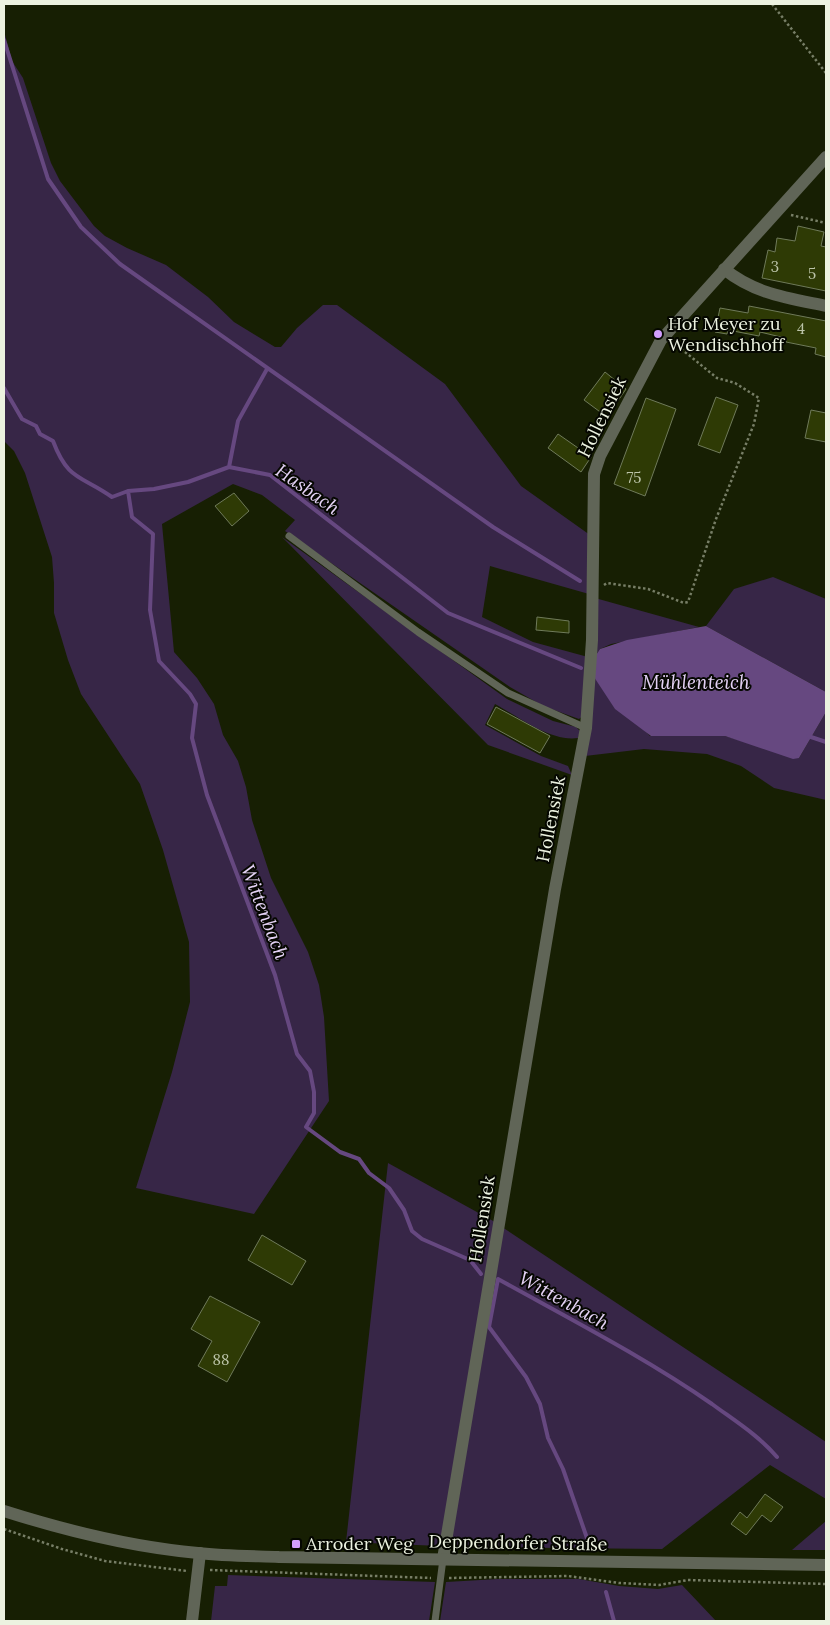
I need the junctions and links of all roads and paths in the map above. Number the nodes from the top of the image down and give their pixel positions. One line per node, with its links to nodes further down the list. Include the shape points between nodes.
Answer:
1 (772, 4): 2 (path)
2 (826, 73)
3 (826, 157): 4 (street, Hollensiek)
4 (778, 210): 5 (path); 6 (street, Hollensiek)
5 (826, 223)
6 (724, 269): 7 (street, via 765,292); 8 (street, Hollensiek)
7 (826, 306)
8 (671, 328): 10 (street, Hollensiek, via 635,387 594,474); 10 (path, via 674,344 712,376 735,383 759,398 754,424 716,519 688,602 648,589 607,583)
9 (289, 536): 11 (lane, via 418,632 508,693)
10 (592, 591): 11 (street, Hollensiek)
11 (586, 728): 15 (street, Hollensiek, via 553,899)
12 (4, 1511): 14 (street, Deppendorfer Straße, via 120,1542)
13 (4, 1529): 17 (path, via 105,1561 181,1571)
14 (200, 1553): 15 (street, Deppendorfer Straße); 17 (street)
15 (443, 1559): 16 (street, Deppendorfer Straße); 18 (lane)
16 (826, 1566)
17 (197, 1570): 18 (path); 20 (street)
18 (442, 1578): 19 (path, via 568,1576 659,1585 688,1580); 21 (lane)
19 (826, 1584)
20 (192, 1621)
21 (435, 1621)

